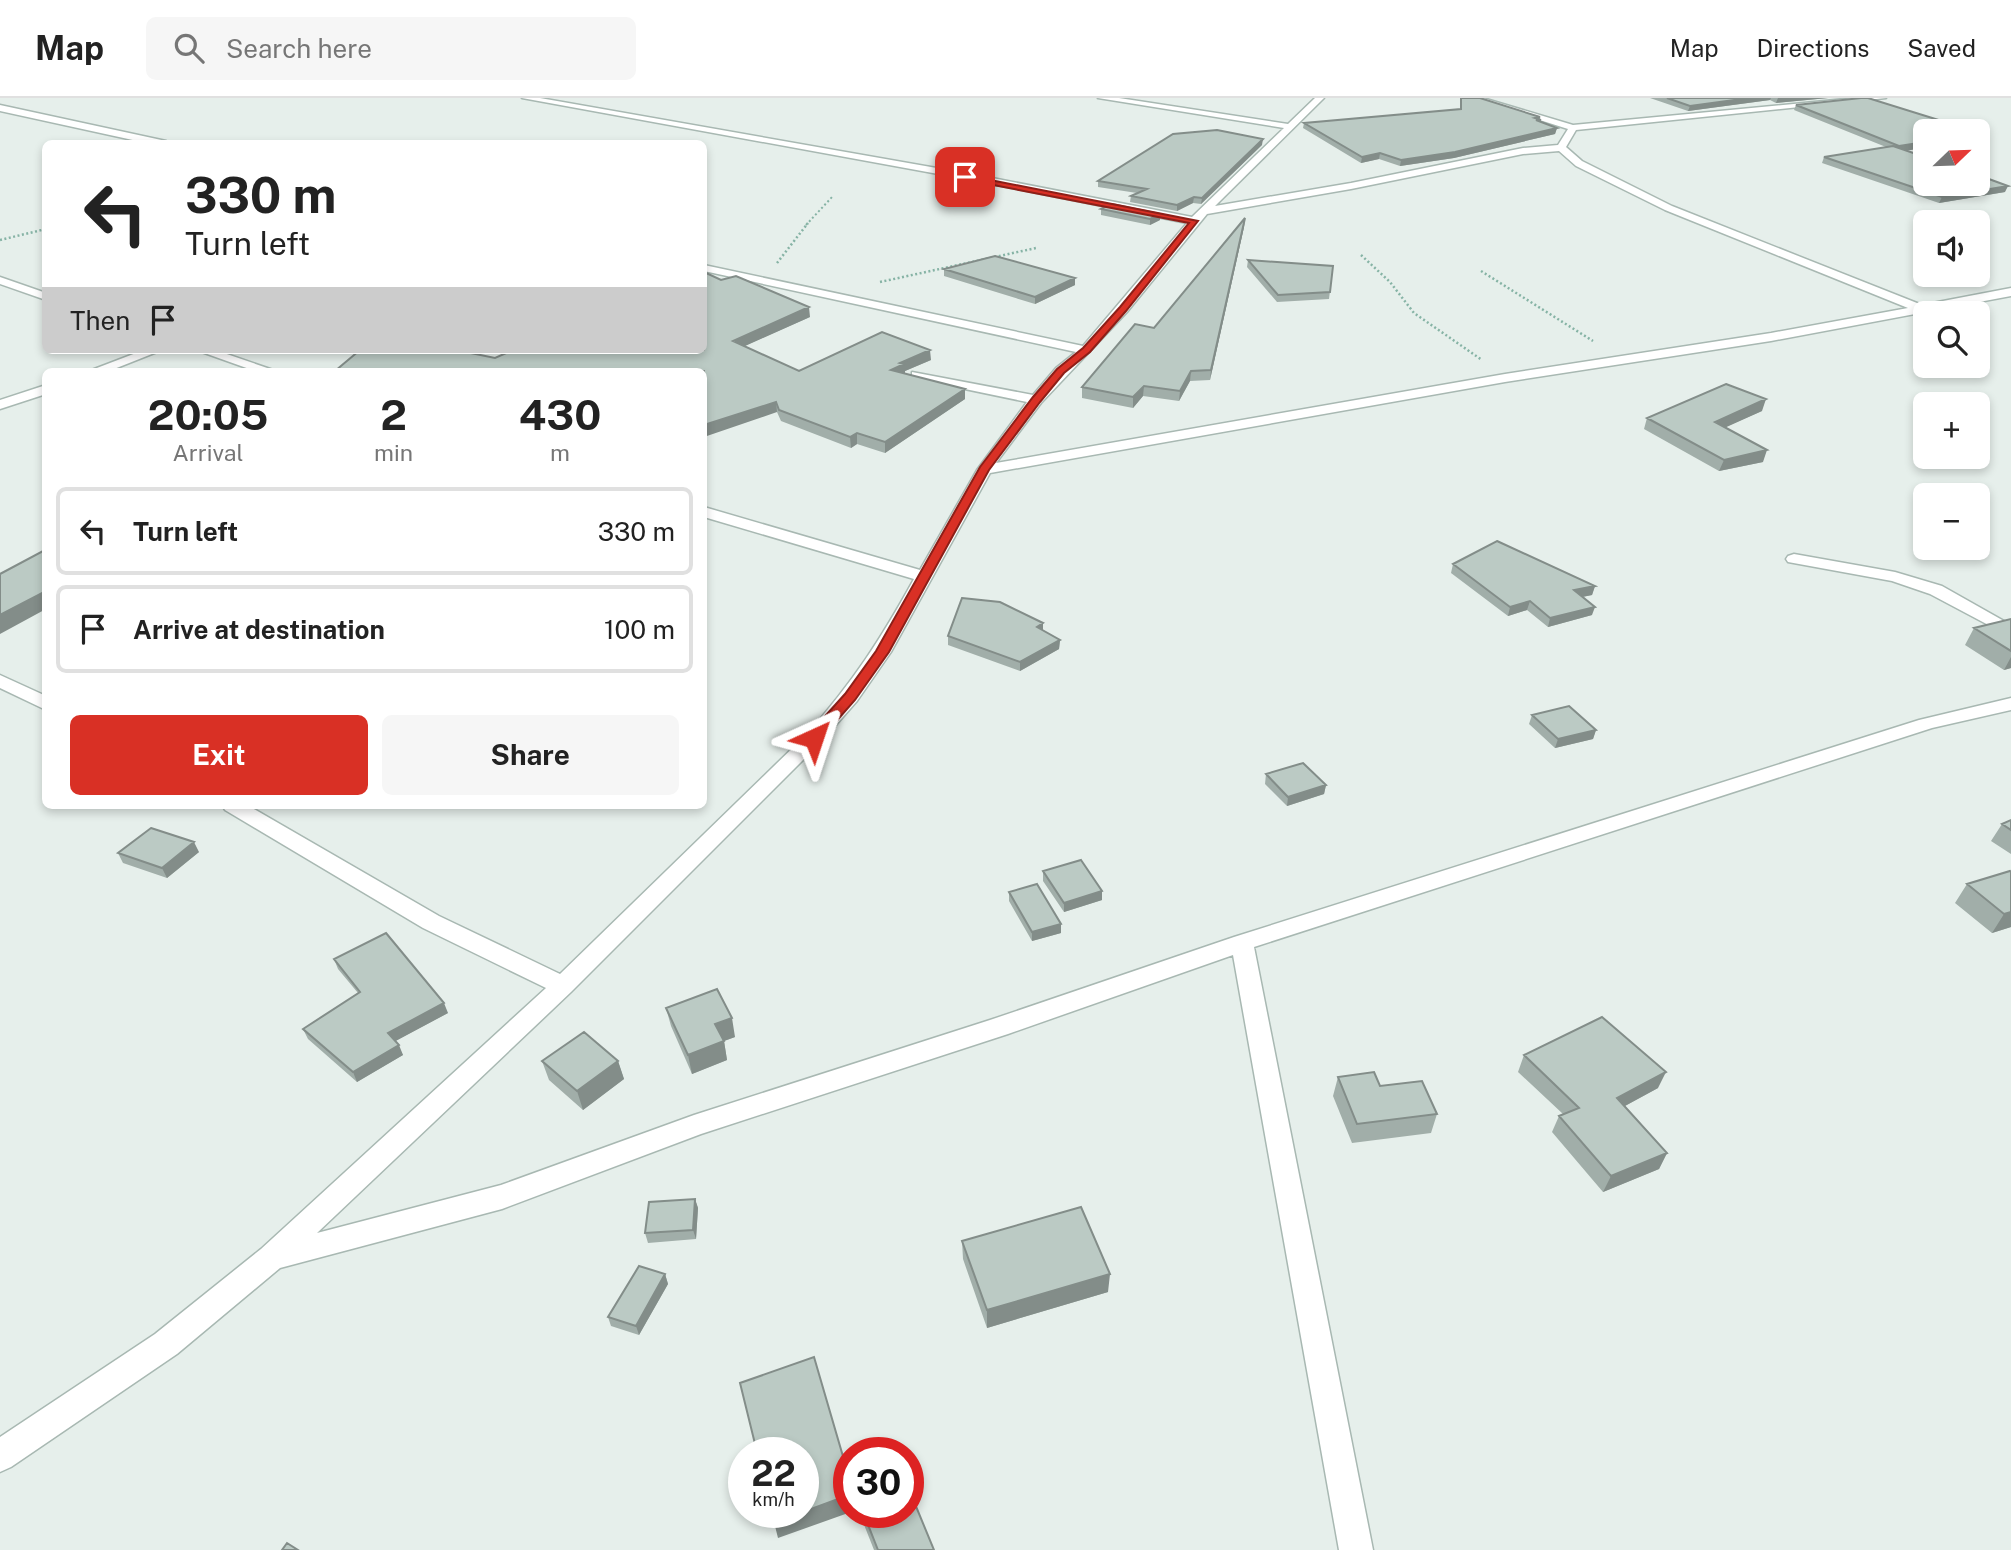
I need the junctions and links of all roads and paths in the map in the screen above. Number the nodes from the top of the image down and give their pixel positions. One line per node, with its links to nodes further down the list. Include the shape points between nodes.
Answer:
1 (526, 98): 14 (street)
2 (1102, 98): 9 (street)
3 (1321, 98): 9 (street)
4 (1474, 98): 10 (street)
5 (1815, 98): 7 (street)
6 (1882, 98): 7 (street)
7 (1828, 103): 10 (street)
8 (0, 108): 11 (street)
9 (1292, 127): 14 (street)
10 (1573, 128): 12 (street)
11 (148, 140)
12 (1561, 148): 14 (street, via 1489,157); 27 (street, via 1564,156 1613,183)
13 (832, 197): 22 (path)
14 (1199, 216): 29 (street)
15 (42, 230): 16 (path)
16 (0, 240)
17 (1036, 248): 23 (path)
18 (1361, 255): 36 (path, via 1414,313)
19 (707, 269): 22 (street)
20 (1481, 271): 32 (path, via 1572,330)
21 (0, 280): 25 (street)
22 (763, 281): 29 (street)
23 (878, 283)
24 (2011, 292): 26 (street)
25 (42, 296)
26 (1964, 301)
27 (1913, 305)
28 (1913, 311): 32 (street)
29 (1086, 350): 38 (street)
30 (145, 354): 33 (street)
31 (215, 354): 34 (street)
32 (1628, 359): 36 (street)
33 (105, 368)
34 (259, 368)
35 (917, 375): 38 (street)
36 (1505, 378): 40 (street)
37 (42, 390): 39 (street)
38 (1036, 400): 40 (street)
39 (0, 405)
40 (984, 470): 43 (street)
41 (707, 513): 43 (street)
42 (1794, 559): 44 (street, via 1895,577 1936,590)
43 (922, 576): 50 (street, via 882,652 850,697)
44 (2011, 632)
45 (0, 681): 46 (street)
46 (42, 702)
47 (2011, 704): 49 (street, via 1926,724)
48 (239, 809): 50 (street, via 431,922)
49 (1242, 943): 51 (street, via 694,1126 502,1198); 53 (street)
50 (563, 986): 51 (street)
51 (271, 1258): 52 (street, via 166,1344)
52 (0, 1456)
53 (1356, 1550)

